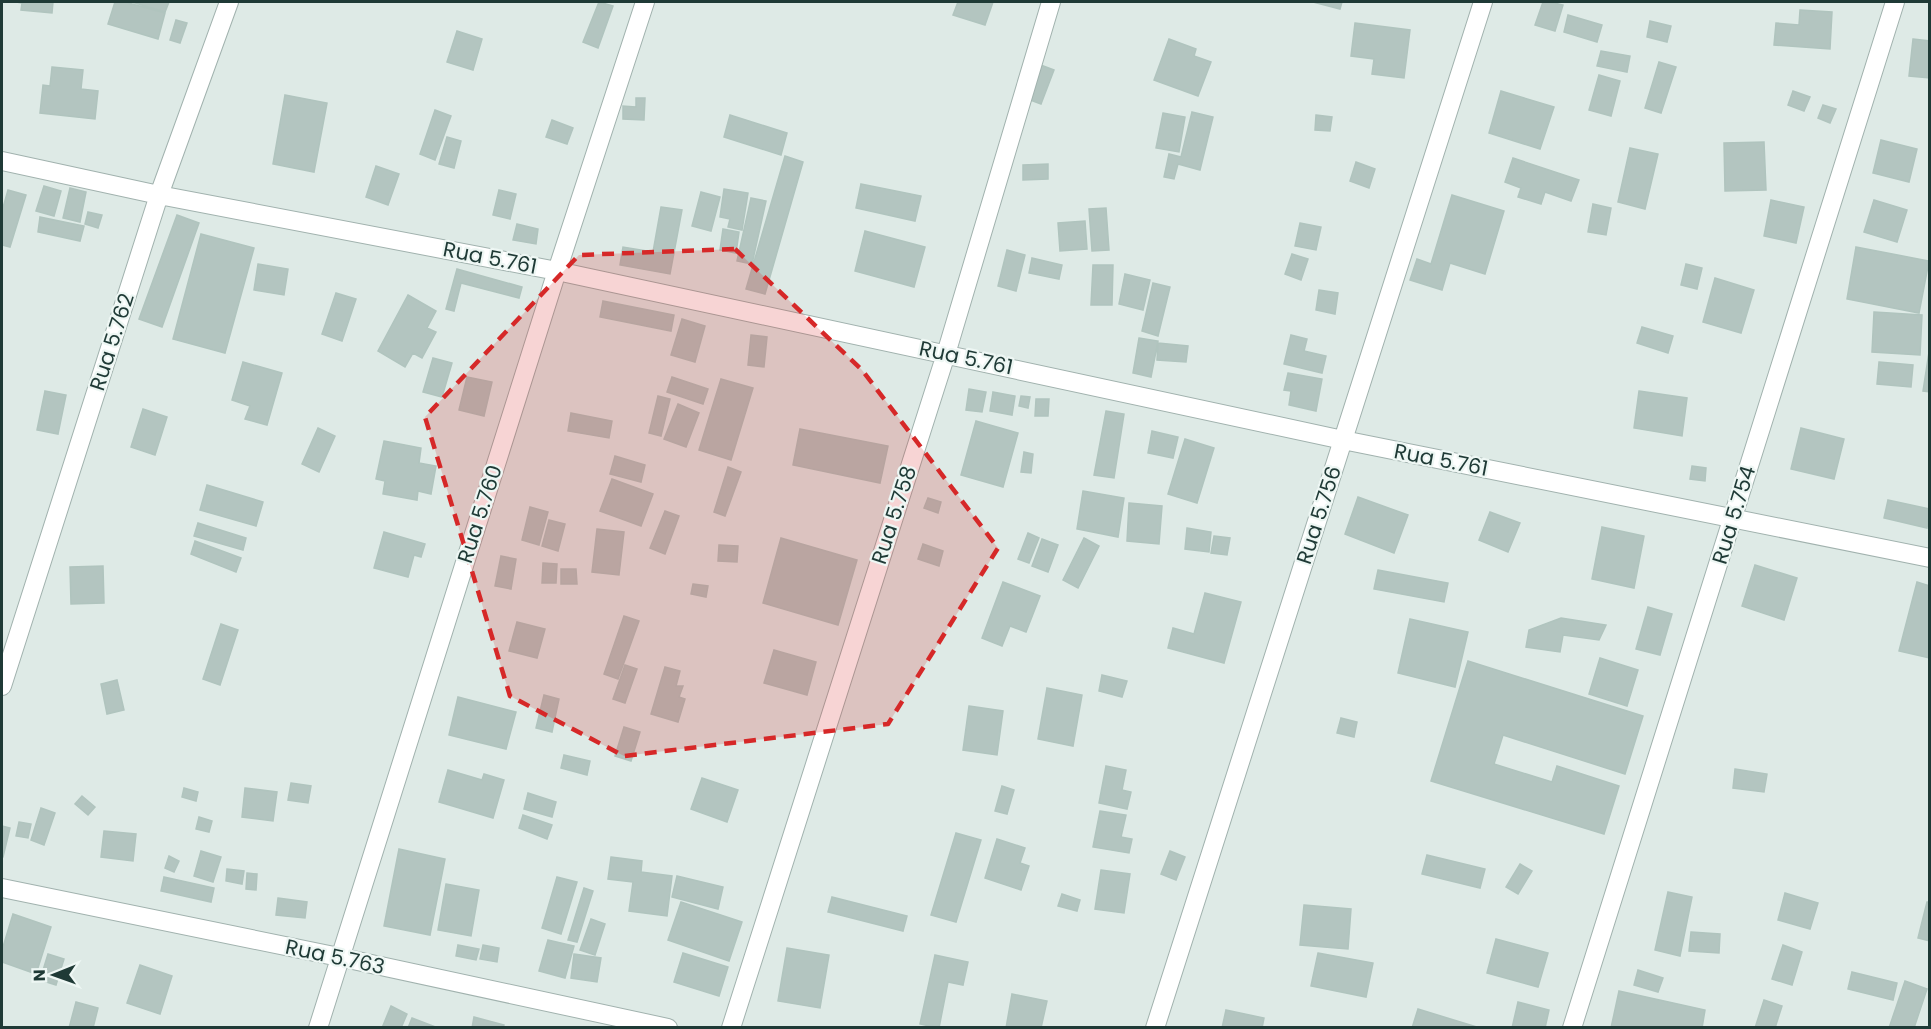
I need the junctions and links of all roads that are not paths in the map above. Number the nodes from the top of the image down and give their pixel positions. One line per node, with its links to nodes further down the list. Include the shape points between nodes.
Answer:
1 (230, 2): 7 (street, Rua 5.762)
2 (645, 2): 8 (street, Rua 5.760)
3 (1051, 2): 9 (street, Rua 5.758)
4 (1483, 2): 10 (street, Rua 5.756)
5 (1895, 2): 11 (street, Rua 5.754)
6 (2, 161): 7 (street, Rua 5.761)
7 (159, 195): 8 (street, Rua 5.761); 13 (street, Rua 5.762)
8 (557, 271): 9 (street, Rua 5.761); 15 (street, Rua 5.760)
9 (946, 354): 10 (street, Rua 5.761); 18 (street, Rua 5.758)
10 (1343, 440): 11 (street, Rua 5.761); 19 (street, Rua 5.756)
11 (1733, 519): 12 (street, Rua 5.761); 20 (street, Rua 5.754)
12 (1929, 558)
13 (2, 686)
14 (2, 888): 15 (street, Rua 5.763)
15 (339, 957): 16 (street, Rua 5.760); 17 (street, Rua 5.763)
16 (318, 1028)
17 (668, 1028)
18 (731, 1028)
19 (1155, 1028)
20 (1572, 1028)

